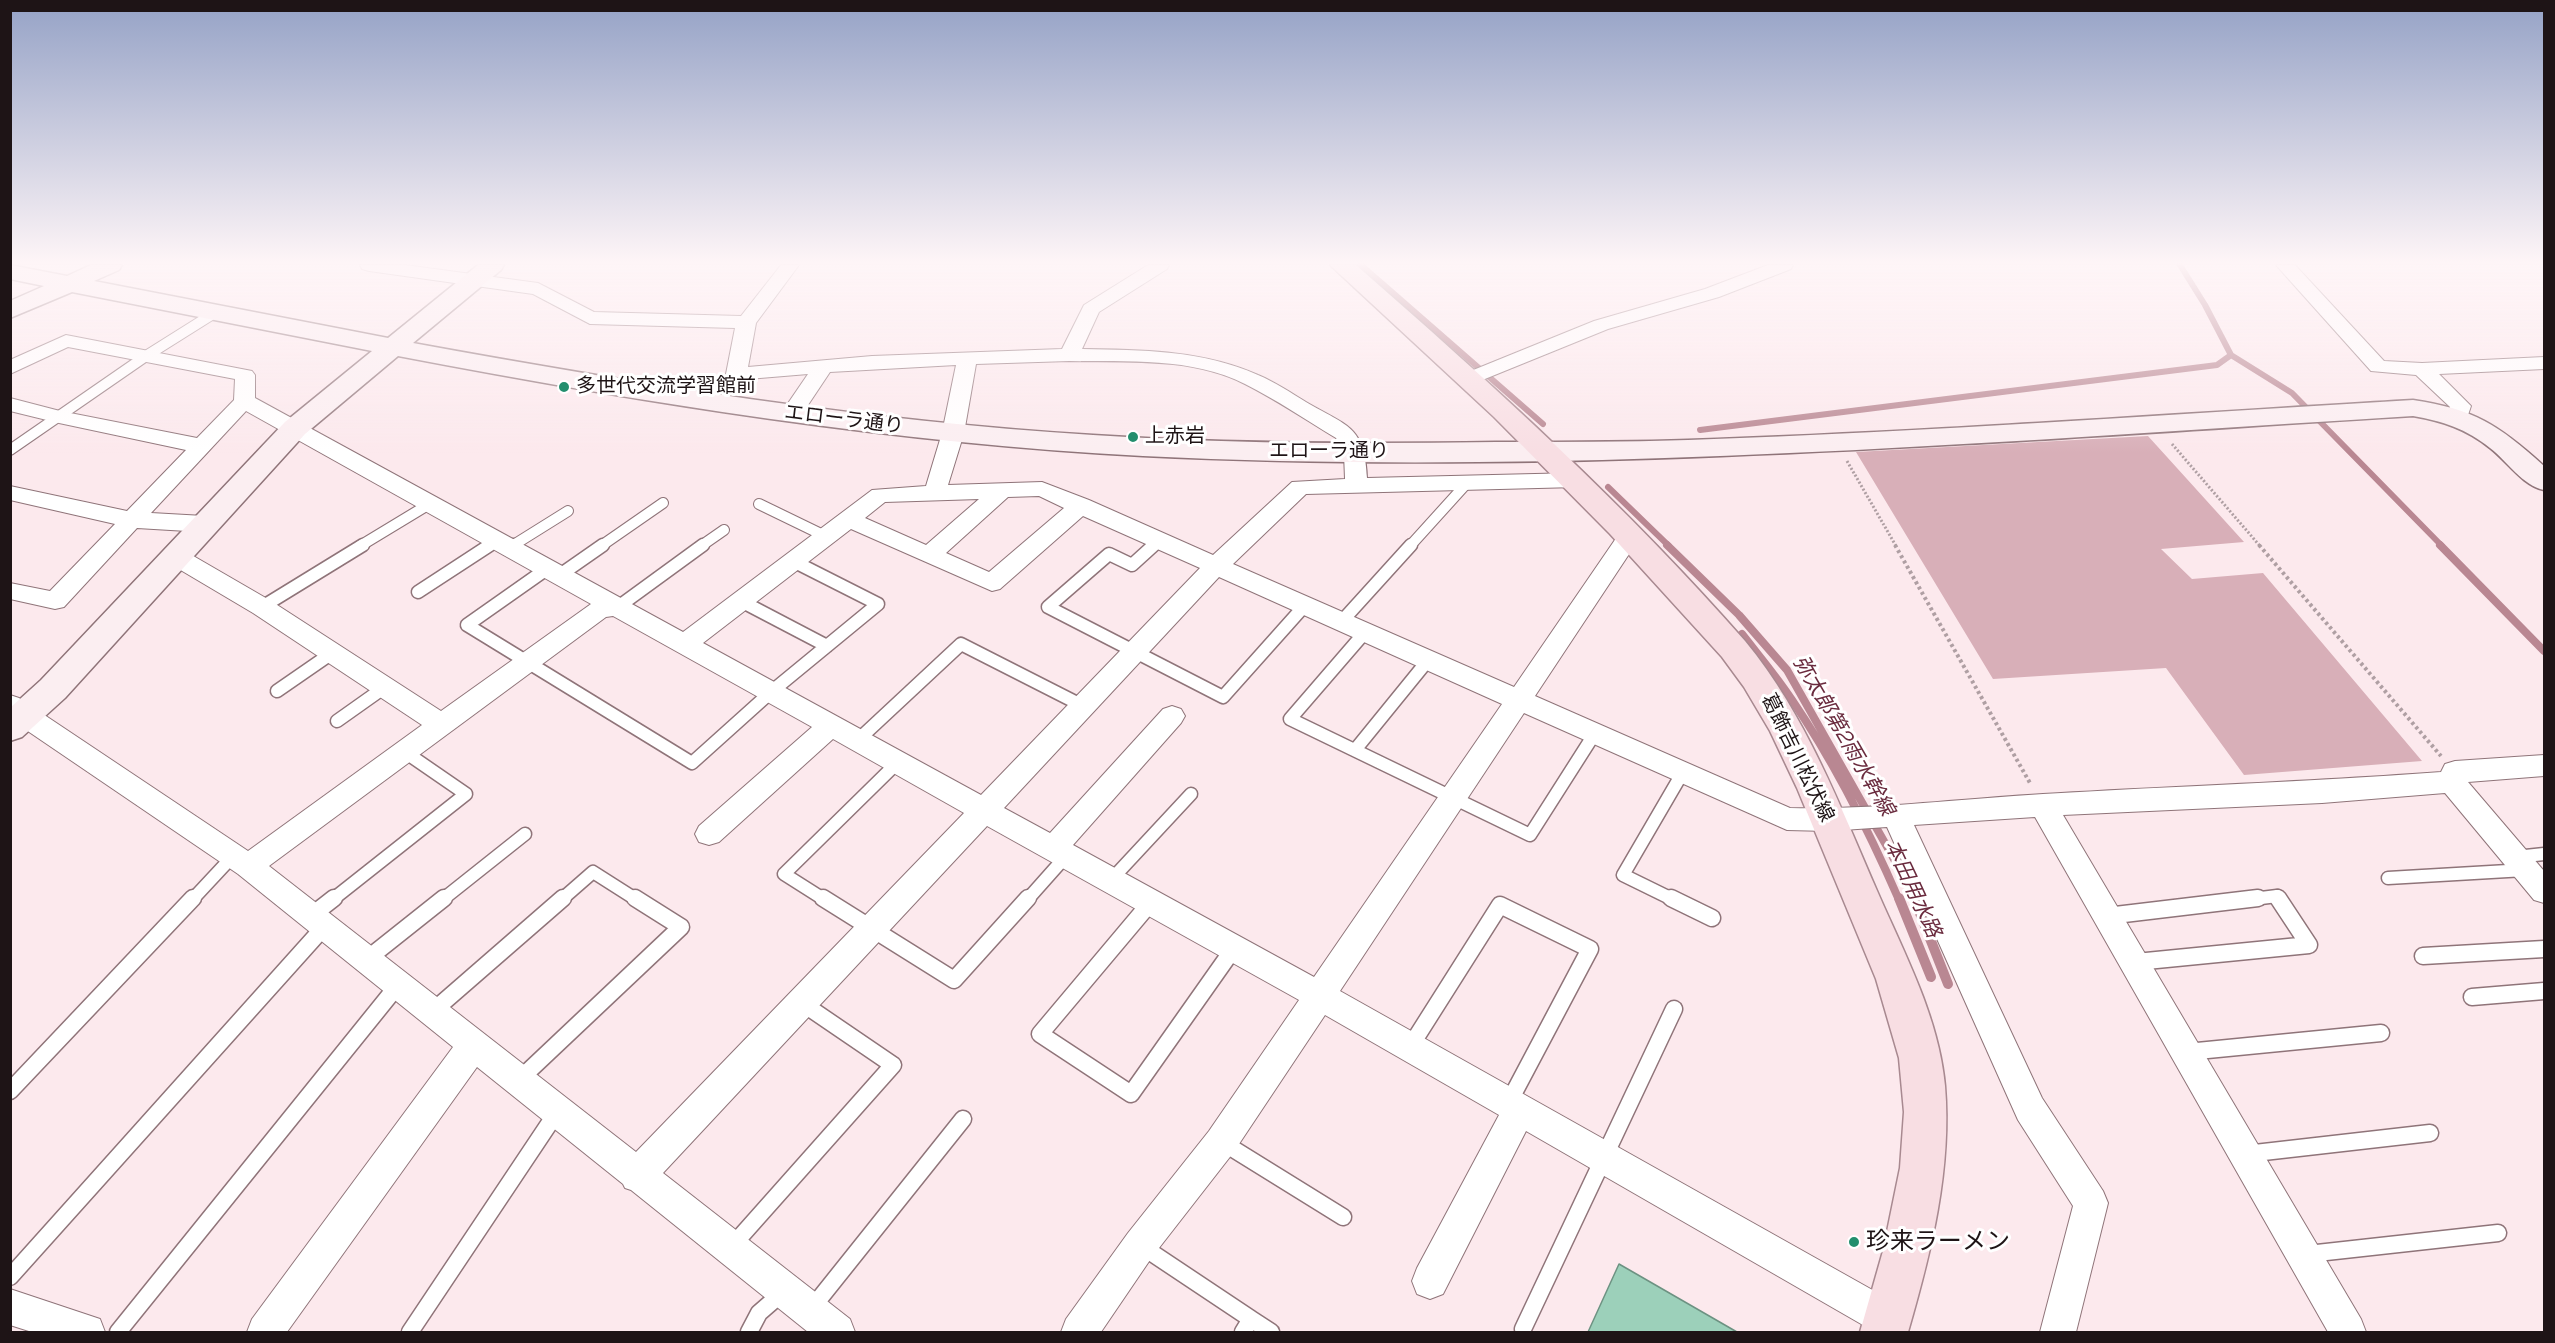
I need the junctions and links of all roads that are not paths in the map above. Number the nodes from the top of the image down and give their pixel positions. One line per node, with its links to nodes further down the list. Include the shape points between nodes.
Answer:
1 (191, 328): 11 (lane)
2 (298, 328): 9 (street, エローラ通り)
3 (415, 328): 9 (street)
4 (745, 328): 15 (street, via 736,375)
5 (1082, 328): 10 (street)
6 (1411, 328): 17 (main road, 葛飾吉川松伏線)
7 (1594, 328): 17 (street)
8 (2342, 328): 16 (street, via 2378,367)
9 (393, 346): 20 (street, エローラ通り); 23 (street)
10 (1069, 355): 12 (street); 28 (street, via 1154,356 1209,365 1251,379 1345,434)
11 (146, 356): 14 (street, via 66,341); 18 (street, via 245,375); 22 (lane)
12 (967, 359): 15 (street); 24 (street)
13 (2544, 363): 16 (street)
14 (10, 368)
15 (823, 368): 20 (street)
16 (2422, 369): 21 (street, via 2461,406)
17 (1468, 379): 27 (main road, 葛飾吉川松伏線)
18 (244, 401): 23 (street); 25 (street)
19 (10, 404): 22 (street)
20 (791, 415): 24 (street, エローラ通り)
21 (2459, 416): 27 (street, エローラ通り, via 2414,408 1837,442); 30 (street, エローラ通り, via 2499,440)
22 (59, 417): 25 (street); 26 (lane)
23 (295, 428): 36 (street); 43 (street)
24 (952, 433): 28 (street, エローラ通り, via 1171,448); 35 (street)
25 (201, 446): 42 (street)
26 (10, 450)
27 (1546, 450): 28 (street, エローラ通り); 29 (main road, 葛飾吉川松伏線)
28 (1355, 453): 32 (street)
29 (1576, 480): 31 (street); 46 (main road, 葛飾吉川松伏線)
30 (2544, 481)
31 (1467, 483): 32 (street); 60 (lane)
32 (1356, 486): 52 (street, via 1300,487)
33 (1004, 489): 35 (street); 39 (street, via 1042,489); 49 (street)
34 (10, 493): 42 (street)
35 (935, 493): 41 (street, via 880,495)
36 (431, 503): 48 (street); 58 (lane)
37 (663, 503): 53 (lane)
38 (759, 504): 45 (lane)
39 (1081, 505): 47 (street); 49 (street, via 992,583)
40 (568, 511): 48 (lane)
41 (848, 519): 45 (street); 49 (street)
42 (132, 520): 43 (street); 54 (street, via 55,601)
43 (204, 524): 50 (street)
44 (724, 530): 59 (lane)
45 (825, 536): 51 (street)
46 (1629, 536): 71 (street); 91 (main road, 葛飾吉川松伏線, via 1754,676 1782,720)
47 (1160, 539): 52 (street); 65 (lane, via 1132,565 1109,554 1048,608)
48 (504, 543): 53 (street); 55 (lane)
49 (929, 555)
50 (175, 556): 58 (street); 73 (street, via 53,689)
51 (793, 561): 56 (street); 63 (lane, via 878,604)
52 (1217, 565): 57 (street); 65 (street)
53 (554, 571): 59 (street); 67 (lane, via 467,624)
54 (10, 591)
55 (418, 592)
56 (741, 601): 62 (street); 63 (lane)
57 (1306, 604): 60 (street); 65 (lane, via 1223,697)
58 (262, 607): 64 (street)
59 (618, 607): 62 (street); 67 (street, via 600,609)
60 (1343, 620): 61 (street)
61 (1366, 631): 66 (street); 80 (lane, via 1290,719)
62 (685, 644): 70 (street)
63 (827, 646): 70 (lane)
64 (332, 652): 68 (street); 69 (lane)
65 (1134, 652): 72 (street)
66 (1430, 659): 71 (street); 80 (lane)
67 (529, 662): 70 (lane, via 692,763); 76 (street)
68 (385, 687): 75 (lane); 76 (street)
69 (277, 692)
70 (771, 692): 77 (street)
71 (1520, 699): 78 (street); 87 (street)
72 (1083, 706): 79 (lane, via 961,644); 89 (street)
73 (16, 716): 96 (street)
74 (1172, 716): 94 (street)
75 (337, 721)
76 (443, 725): 81 (street)
77 (832, 725): 79 (street); 93 (street)
78 (1595, 733): 84 (street); 87 (lane, via 1530,835)
79 (858, 740): 82 (street)
80 (1355, 750): 87 (lane)
81 (405, 752): 96 (street); 103 (lane, via 466,794)
82 (898, 762): 89 (street); 104 (lane, via 784,874)
83 (2544, 766): 85 (street)
84 (1683, 772): 91 (street, via 1787,819); 102 (lane, via 1623,875)
85 (2454, 777): 88 (street, via 2322,792); 95 (street)
86 (1191, 794): 98 (lane)
87 (1453, 797): 112 (street)
88 (2043, 804): 90 (street); 101 (street)
89 (984, 810): 94 (street); 104 (street)
90 (1895, 814): 91 (street); 153 (street, via 2030,1109 2091,1203)
91 (1828, 820): 143 (main road, 葛飾吉川松伏線, via 1892,966 1911,1016 1921,1061 1926,1110 1922,1167)
92 (525, 834): 108 (lane)
93 (709, 834)
94 (1060, 852): 98 (street); 104 (lane, via 954,980)
95 (2529, 860): 97 (lane); 99 (street)
96 (241, 861): 103 (street); 122 (lane)
97 (2388, 878)
98 (1112, 880): 100 (street)
99 (2544, 891)
100 (1151, 902): 105 (street); 105 (lane, via 1040,1034 1131,1094)
101 (2107, 916): 109 (street); 109 (lane, via 2277,896 2309,945)
102 (1712, 918)
103 (318, 922): 108 (street); 136 (lane)
104 (873, 928): 114 (street)
105 (1234, 948): 112 (street)
106 (2544, 949): 107 (lane)
107 (2423, 956)
108 (366, 960): 110 (street)
109 (2134, 962): 120 (street)
110 (398, 986): 116 (street); 146 (lane)
111 (2544, 991): 113 (lane)
112 (1320, 996): 119 (street); 127 (street)
113 (2472, 997)
114 (801, 1003): 130 (street); 134 (lane, via 893,1065)
115 (1674, 1009): 129 (lane)
116 (432, 1012): 118 (street); 121 (lane, via 593,872 681,927)
117 (2380, 1033): 120 (lane)
118 (474, 1045): 121 (street); 147 (street)
119 (1410, 1047): 123 (street); 123 (lane, via 1500,905 1590,949)
120 (2186, 1053): 128 (street)
121 (518, 1081): 124 (street)
122 (10, 1091)
123 (1514, 1107): 129 (street); 137 (street)
124 (556, 1112): 130 (street); 148 (lane)
125 (963, 1119): 140 (lane)
126 (2430, 1132): 128 (lane)
127 (1221, 1142): 131 (lane); 133 (street)
128 (2245, 1154): 135 (street)
129 (1605, 1158): 143 (street); 144 (lane)
130 (637, 1176): 134 (street)
131 (1343, 1217)
132 (2498, 1233): 135 (lane)
133 (1140, 1245): 142 (lane); 151 (street)
134 (730, 1248): 138 (street)
135 (2303, 1254): 154 (street)
136 (10, 1277)
137 (1430, 1281)
138 (784, 1291): 140 (street); 149 (lane, via 759,1313)
139 (10, 1307): 141 (street)
140 (810, 1311): 150 (street)
141 (41, 1326): 145 (street)
142 (1247, 1326): 152 (lane)
143 (1886, 1326)
144 (1523, 1329)
145 (87, 1332)
146 (118, 1332)
147 (265, 1332)
148 (410, 1332)
149 (749, 1332)
150 (837, 1332)
151 (1079, 1332)
152 (1271, 1332)
153 (2058, 1332)
154 (2348, 1332)

